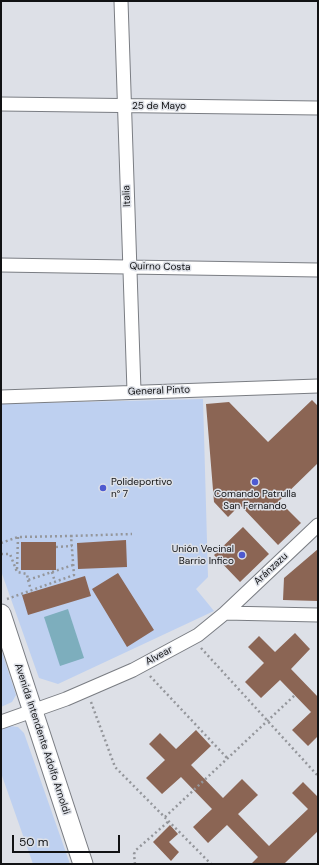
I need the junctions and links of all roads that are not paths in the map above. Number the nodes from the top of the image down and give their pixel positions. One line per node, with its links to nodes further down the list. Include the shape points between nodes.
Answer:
1 (121, 1): 3 (street, Italia)
2 (1, 104): 3 (street, 25 de Mayo)
3 (124, 106): 4 (street, 25 de Mayo); 6 (street, Italia)
4 (318, 108)
5 (1, 265): 6 (street, Quirno Costa)
6 (129, 267): 7 (street, Quirno Costa); 9 (street, Italia)
7 (318, 270)
8 (318, 386): 9 (street, General Pinto)
9 (134, 391): 10 (street, General Pinto)
10 (1, 397)
11 (318, 525): 12 (street, Aránzazu)
12 (225, 613): 14 (street); 15 (street, Alvear, via 192,638 141,666)
13 (1, 614): 15 (main road, Avenida Intendente Adolfo Arnoldi)
14 (318, 615)
15 (34, 710): 16 (street, Alvear); 17 (main road, Avenida Intendente Adolfo Arnoldi)
16 (1, 722)
17 (83, 864)

